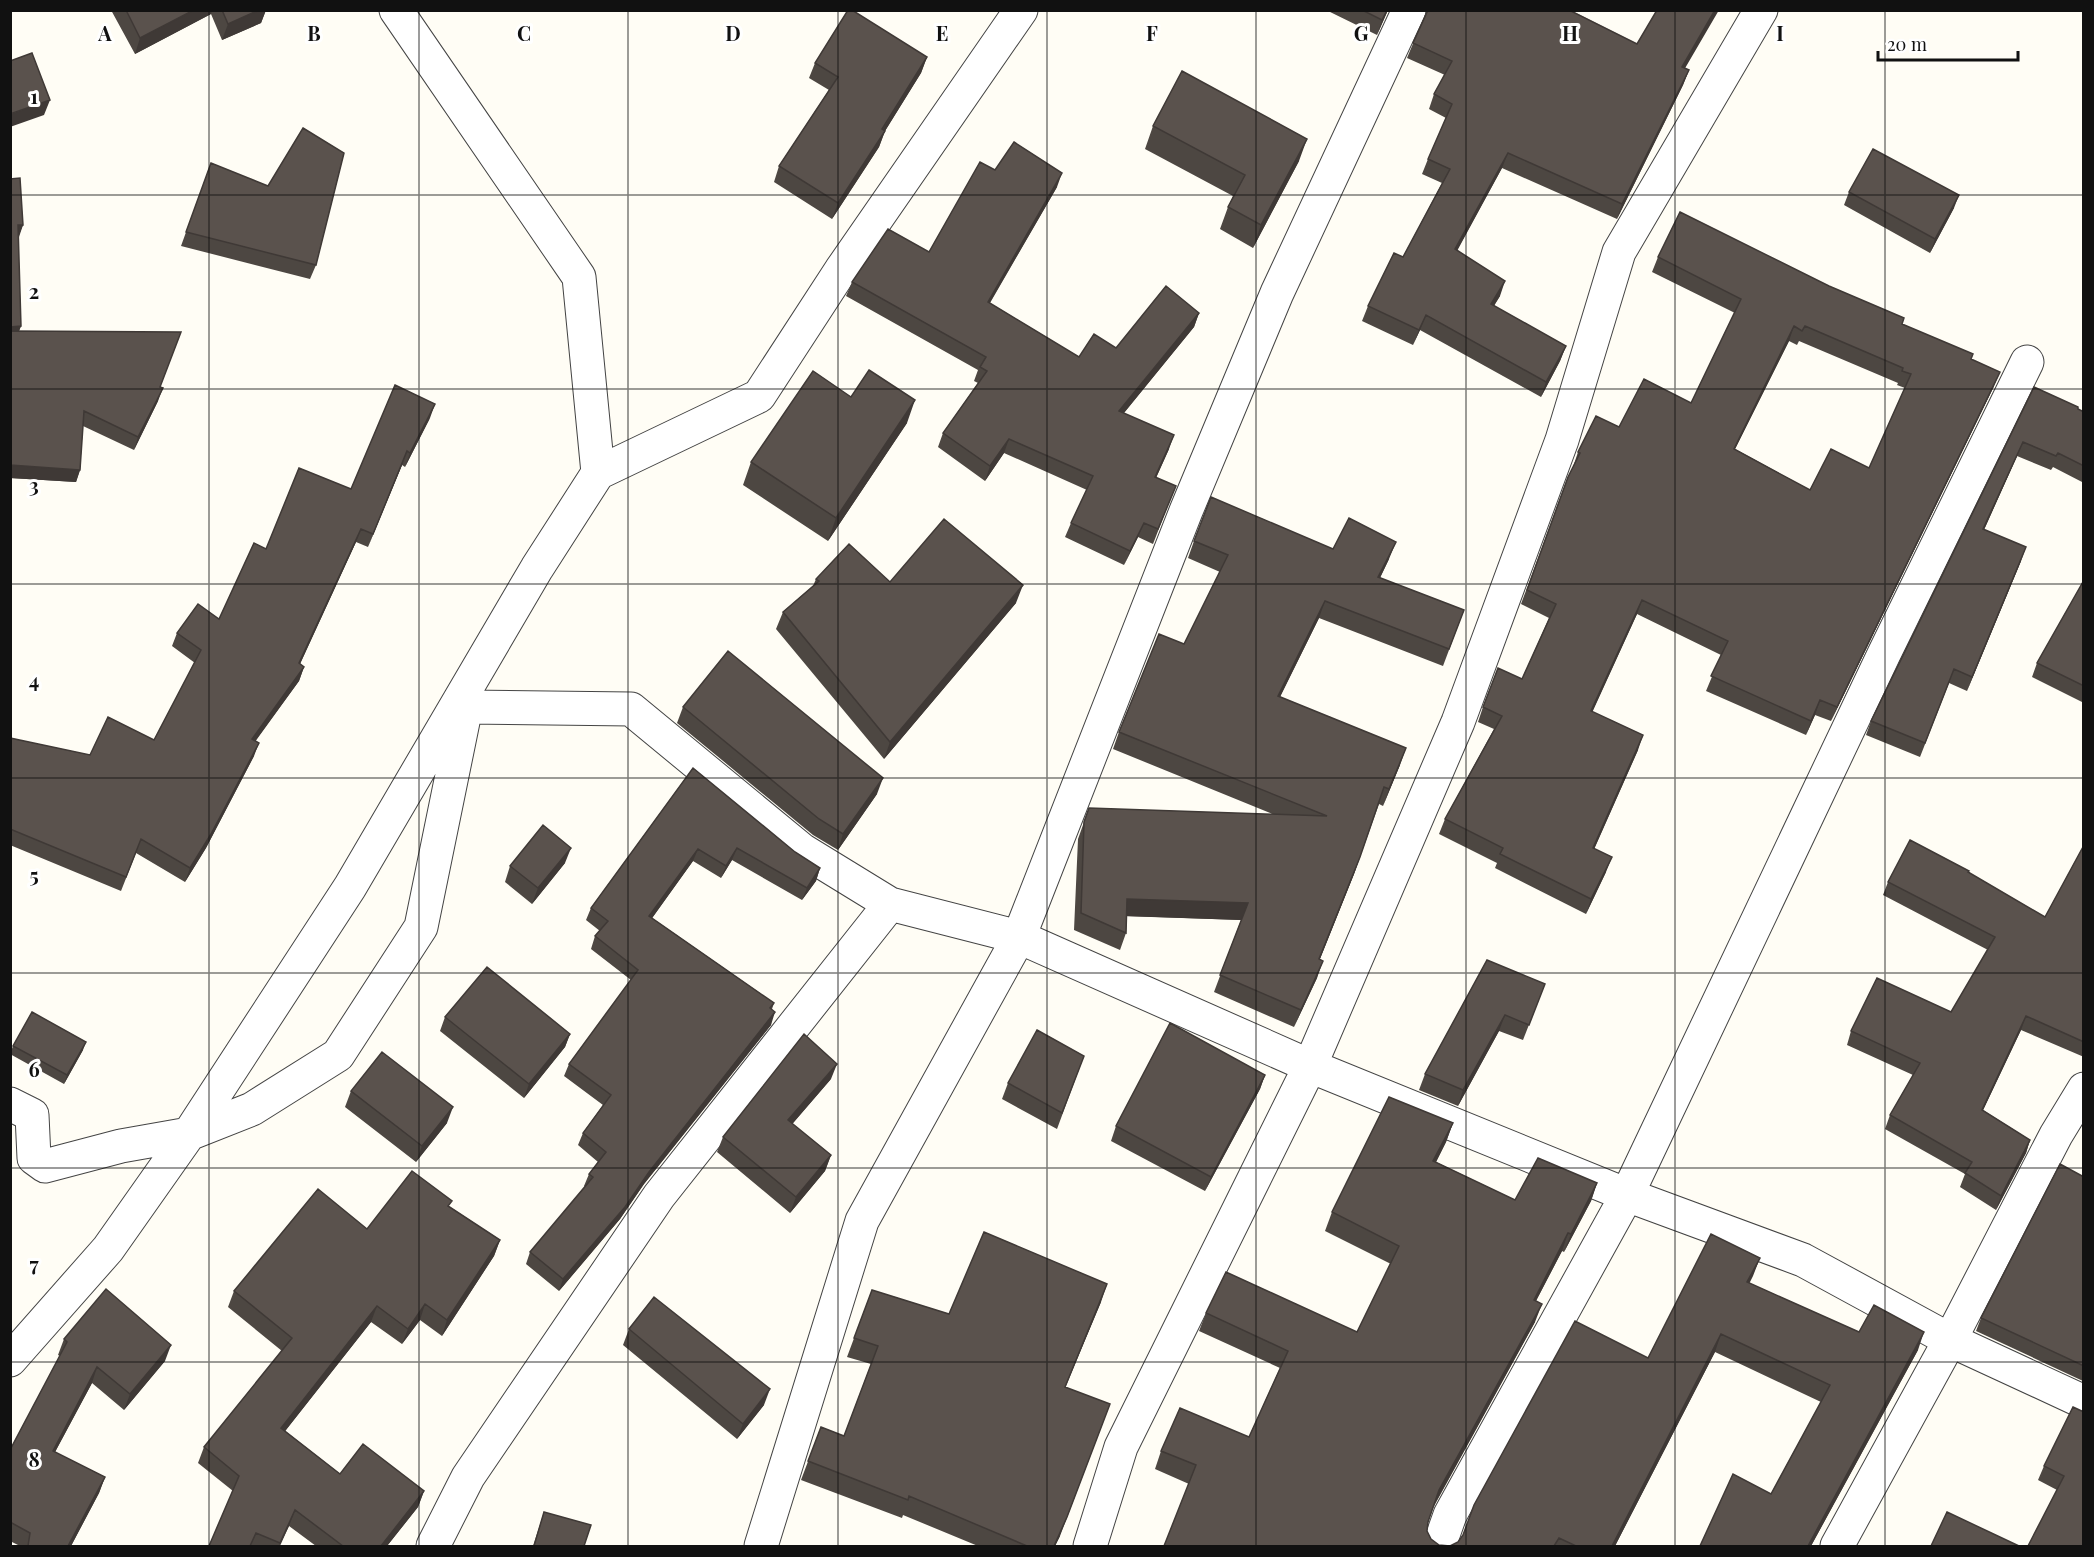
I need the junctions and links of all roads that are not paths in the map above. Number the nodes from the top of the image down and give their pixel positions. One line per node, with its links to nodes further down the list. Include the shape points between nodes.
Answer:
1 (396, 10): 6 (street, via 579,277)
2 (1022, 10): 6 (street, via 841,270 759,396)
3 (1409, 10): 8 (street, via 1277,293 1186,511)
4 (1761, 10): 9 (street, via 1619,252 1562,440 1458,722)
5 (2027, 362): 13 (street)
6 (598, 473): 12 (street, via 537,568 350,887)
7 (890, 904): 8 (street); 12 (street, via 802,850 631,709 466,707 421,927 338,1054 252,1109); 17 (street, via 658,1196 468,1477)
8 (1019, 937): 9 (street); 18 (street, via 861,1221)
9 (1310, 1066): 13 (street); 19 (street, via 1121,1447)
10 (2084, 1089): 14 (street, via 2056,1135)
11 (10, 1104): 12 (street, via 32,1115 33,1158 45,1167 121,1146)
12 (189, 1134): 15 (street, via 108,1249)
13 (1627, 1195): 14 (street, via 1803,1260); 20 (street, via 1450,1515)
14 (1950, 1340): 16 (street); 21 (street)
15 (10, 1360)
16 (2084, 1402)
17 (433, 1546)
18 (761, 1546)
19 (1090, 1546)
20 (1439, 1546)
21 (1837, 1546)

